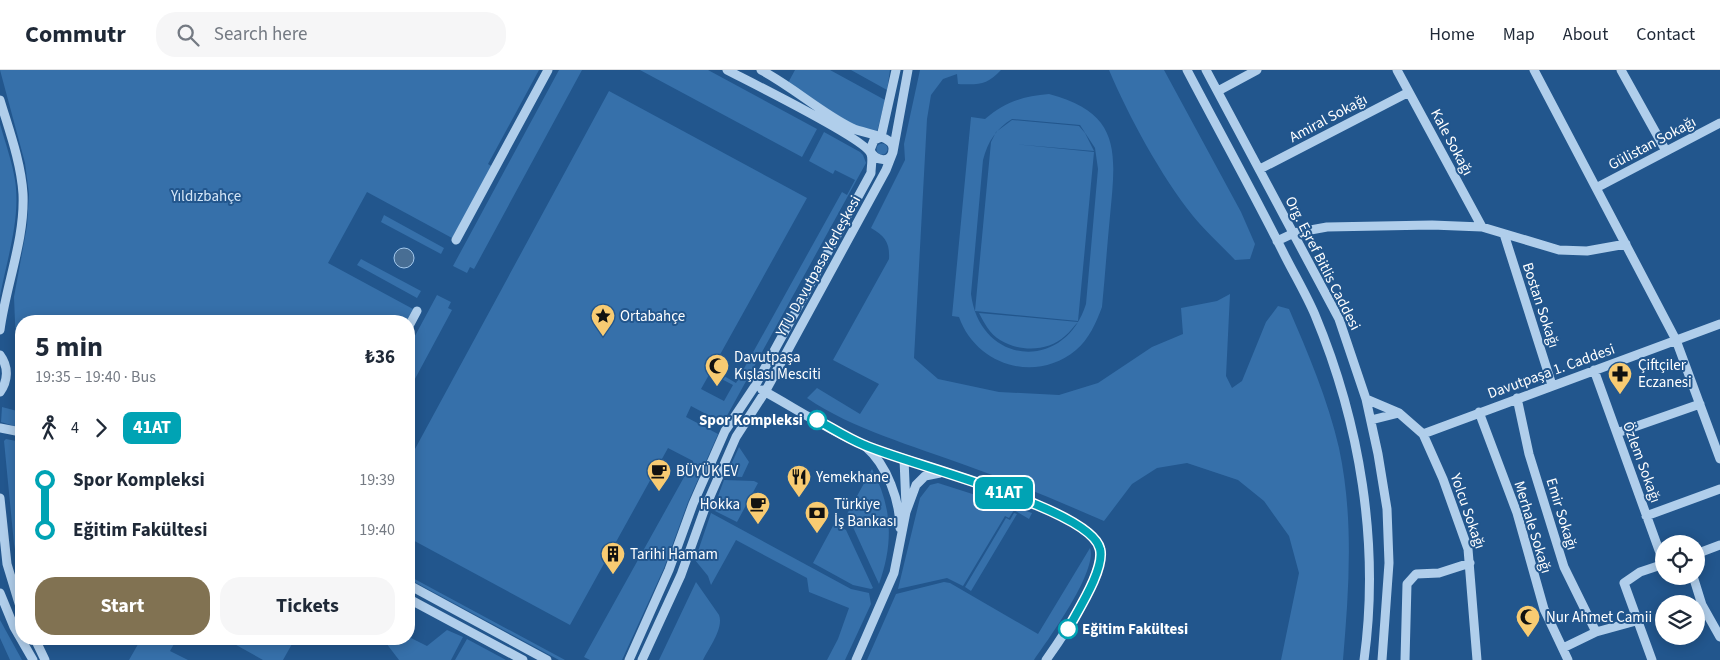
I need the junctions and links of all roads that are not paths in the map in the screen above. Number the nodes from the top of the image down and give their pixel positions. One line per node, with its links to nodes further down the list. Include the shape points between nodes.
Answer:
1 (548, 70): 25 (street)
2 (727, 70): 19 (street, via 848,135)
3 (761, 70): 16 (street, via 852,128)
4 (896, 70): 16 (street, YTU Davutpasa Yerleşkesi)
5 (908, 70): 18 (street, YTU Davutpasa Yerleşkesi)
6 (1187, 70): 26 (street, Org. Eşref Bitlis Caddesi)
7 (1206, 70): 12 (street, Org. Eşref Bitlis Caddesi)
8 (1257, 70): 12 (street)
9 (1397, 70): 13 (street, Kale Sokağı)
10 (1534, 70): 21 (street)
11 (1626, 71): 17 (street)
12 (1218, 91): 20 (street, Org. Eşref Bitlis Caddesi)
13 (1409, 92): 20 (street, Amiral Sokağı); 22 (street, Kale Sokağı)
14 (0, 100): 31 (street, via 23,194 21,225)
15 (1720, 123): 17 (street, Gülistan Sokağı)
16 (881, 137): 18 (street, via 891,141); 19 (street, YTU Davutpasa Yerleşkesi, via 871,143)
17 (1666, 151): 21 (street, Gülistan Sokağı)
18 (893, 152): 19 (street, via 885,160); 38 (street, YTU Davutpasa Yerleşkesi)
19 (871, 154): 36 (street, YTU Davutpasa Yerleşkesi, via 871,173)
20 (1260, 169): 23 (street, Org. Eşref Bitlis Caddesi)
21 (1596, 188): 27 (street)
22 (1482, 227): 23 (street, via 1327,226); 24 (street)
23 (1294, 233): 26 (street); 40 (street, Org. Eşref Bitlis Caddesi, via 1339,319)
24 (1504, 234): 27 (street, via 1559,250 1588,251); 35 (street, Bostan Sokağı)
25 (456, 240)
26 (1277, 240): 83 (street, Org. Eşref Bitlis Caddesi, via 1314,315 1339,383 1355,448 1366,502 1370,562 1369,624)
27 (1626, 244): 32 (street)
28 (417, 311): 29 (street)
29 (415, 315)
30 (1720, 324): 32 (street, Davutpaşa 1. Caddesi)
31 (0, 330)
32 (1676, 340): 34 (street, Davutpaşa 1. Caddesi); 41 (street)
33 (0, 355): 37 (street, via 6,371)
34 (1594, 370): 35 (street, Davutpaşa 1. Caddesi); 47 (street, Özlem Sokağı)
35 (1552, 384): 39 (street, Davutpaşa 1. Caddesi)
36 (755, 386): 38 (street); 79 (street, YTU Davutpasa Yerleşkesi, via 725,431 670,570)
37 (0, 392)
38 (766, 392): 49 (street); 80 (street, YTU Davutpasa Yerleşkesi, via 736,437 719,473 681,575)
39 (1517, 398): 42 (street, Davutpaşa 1. Caddesi); 70 (street, Emir Sokağı, via 1529,454 1564,567)
40 (1366, 399): 43 (street); 44 (street, Org. Eşref Bitlis Caddesi)
41 (1700, 404): 47 (street); 51 (street)
42 (1479, 412): 48 (street, Davutpaşa 1. Caddesi); 74 (street, Merhale Sokağı, via 1517,513 1544,609)
43 (1399, 413): 44 (street); 48 (street)
44 (1371, 420): 84 (street, Org. Eşref Bitlis Caddesi, via 1387,509 1389,554)
45 (0, 428): 46 (street)
46 (15, 431)
47 (1617, 433): 56 (street, Özlem Sokağı)
48 (1423, 434): 61 (street, Yolcu Sokağı, via 1444,479)
49 (864, 445): 50 (street); 60 (street, via 880,464 896,502 900,522)
50 (904, 459): 52 (street); 55 (street)
51 (1720, 459)
52 (947, 474): 55 (street, via 925,476 916,485); 82 (street, via 1049,509 1091,533 1097,540 1102,556 1100,566 1068,629)
53 (1720, 489): 56 (street)
54 (0, 498): 64 (street, via 8,564)
55 (906, 512): 60 (street)
56 (1646, 516): 57 (street, Özlem Sokağı)
57 (1655, 540)
58 (1720, 545): 59 (street)
59 (1705, 551)
60 (898, 557): 81 (street)
61 (1470, 563): 85 (street, via 1439,573 1416,574 1407,584); 86 (street, Yolcu Sokağı)
62 (1655, 567): 68 (street, via 1624,583)
63 (1696, 585): 71 (street, via 1702,605)
64 (15, 589)
65 (415, 589): 78 (street)
66 (0, 593): 69 (street)
67 (415, 602): 77 (street)
68 (1636, 621): 70 (street); 88 (street)
69 (15, 630)
70 (1596, 632): 74 (street)
71 (1720, 637)
72 (24, 645): 75 (street)
73 (38, 645): 76 (street)
74 (1563, 648): 87 (street, Merhale Sokağı)
75 (33, 660)
76 (45, 660)
77 (523, 660)
78 (547, 660)
79 (629, 660)
80 (642, 660)
81 (856, 660)
82 (1046, 660)
83 (1364, 660)
84 (1382, 660)
85 (1405, 660)
86 (1477, 660)
87 (1568, 660)
88 (1652, 660)

